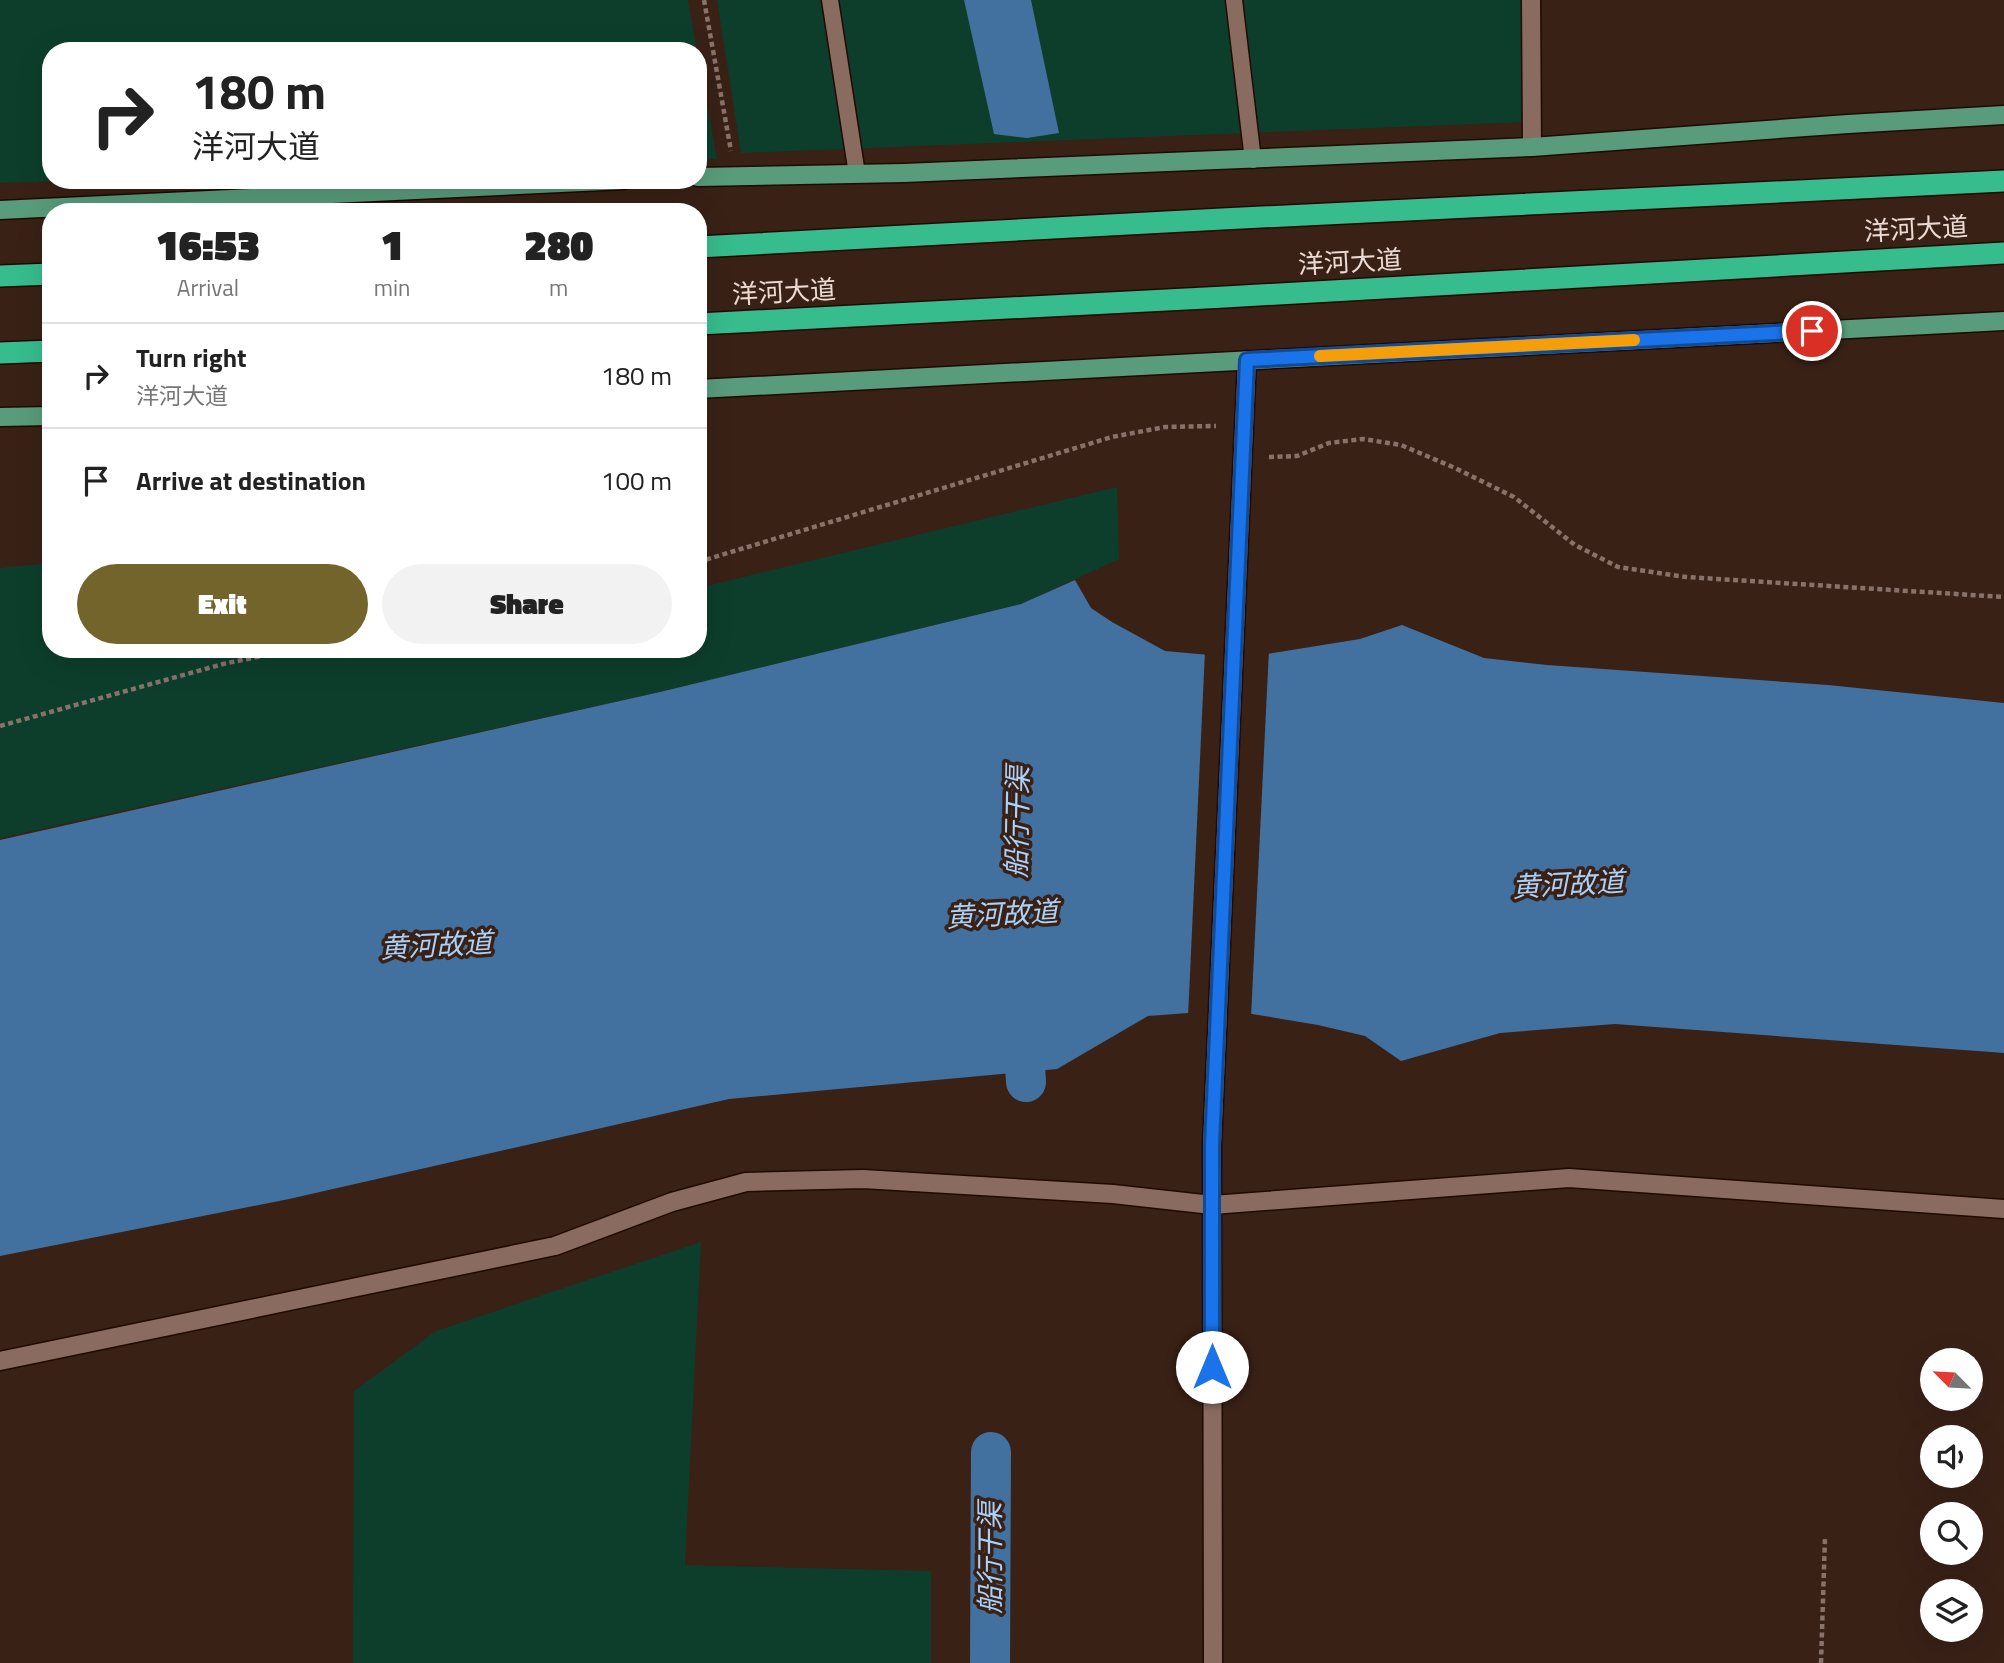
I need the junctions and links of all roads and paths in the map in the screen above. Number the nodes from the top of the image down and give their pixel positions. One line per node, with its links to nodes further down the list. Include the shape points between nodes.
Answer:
1 (704, 0): 9 (path)
2 (831, 0): 8 (lane)
3 (1234, 0): 7 (lane)
4 (1531, 0): 6 (street)
5 (2004, 116): 6 (main road)
6 (1532, 147): 7 (main road)
7 (1253, 160): 8 (main road)
8 (857, 174): 9 (main road)
9 (735, 176): 10 (main road)
10 (707, 177)
11 (2004, 181): 16 (highway, 洋河大道)
12 (437, 189): 13 (main road)
13 (146, 203)
14 (42, 208): 15 (main road)
15 (0, 210)
16 (707, 247)
17 (2004, 253): 21 (highway, 洋河大道)
18 (42, 274): 19 (highway)
19 (0, 276)
20 (2004, 321): 24 (main road)
21 (707, 324)
22 (42, 351): 23 (highway)
23 (0, 353)
24 (1247, 360): 25 (main road); 28 (street)
25 (707, 389)
26 (42, 416): 27 (main road)
27 (0, 417)
28 (1245, 426): 29 (street); 30 (path, via 1165,427 1112,437)
29 (1244, 458): 31 (path, via 1297,456 1329,443 1363,439 1401,445 1514,497 1575,545 1618,567 1686,577); 34 (street)
30 (707, 559)
31 (2004, 597)
32 (252, 658): 33 (path)
33 (0, 726)
34 (1212, 1205): 35 (street, via 1569,1178); 36 (street, via 1113,1194 863,1179 746,1182 672,1202 555,1245); 38 (street)
35 (2004, 1209)
36 (0, 1361)
37 (1825, 1537): 39 (path)
38 (1213, 1663)
39 (1821, 1663)

